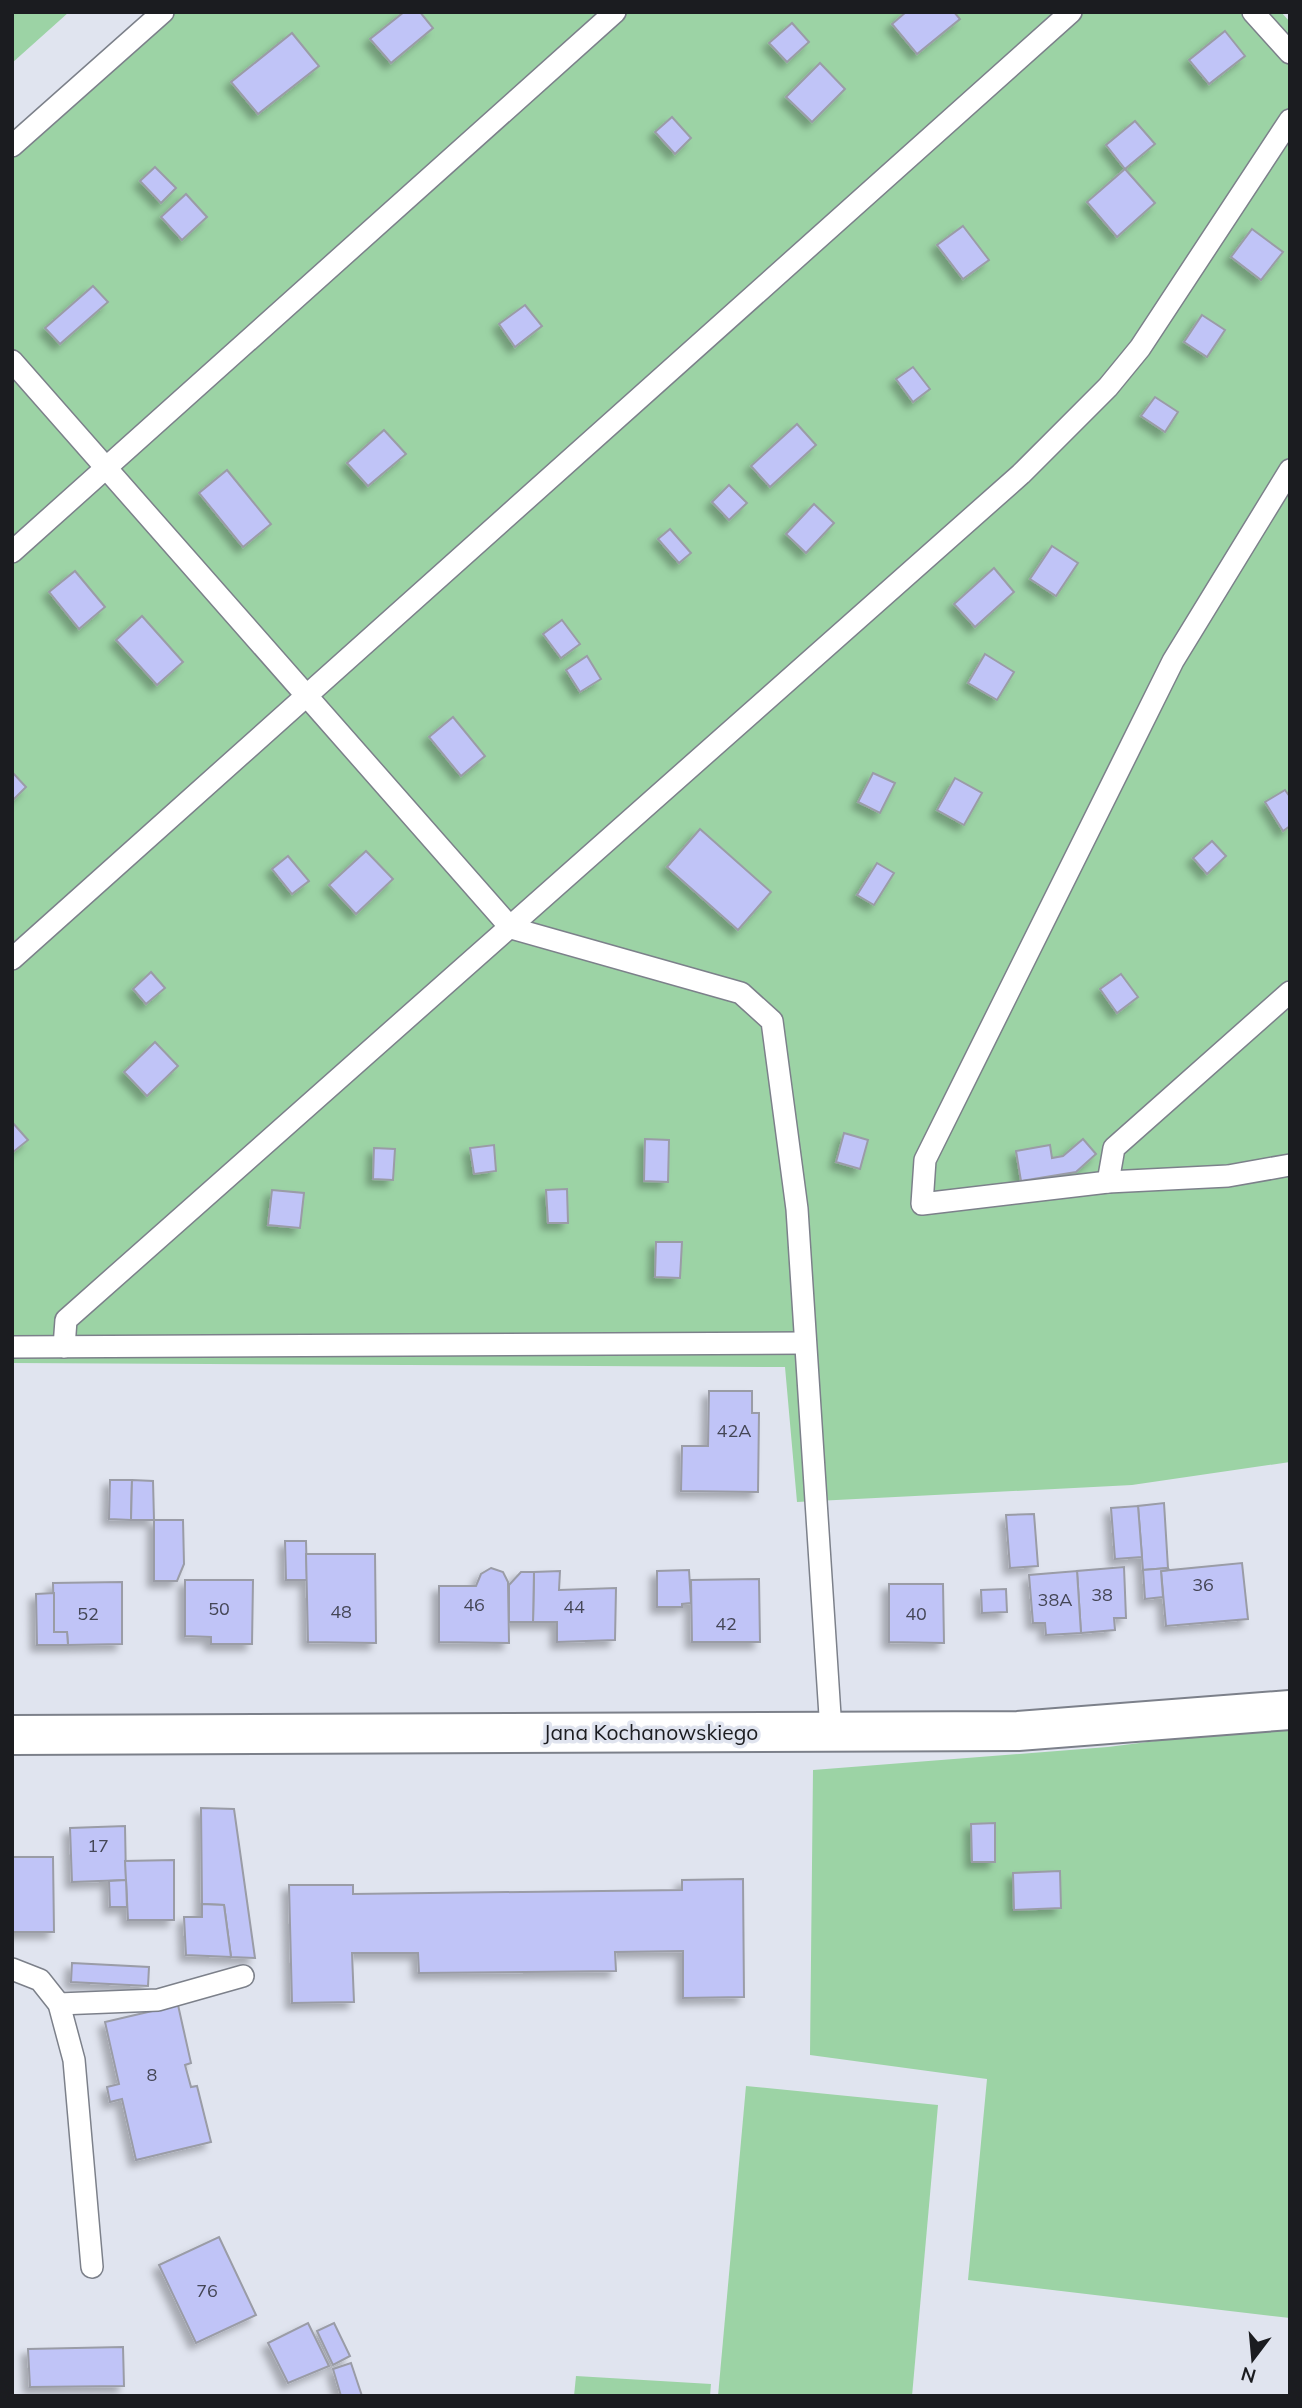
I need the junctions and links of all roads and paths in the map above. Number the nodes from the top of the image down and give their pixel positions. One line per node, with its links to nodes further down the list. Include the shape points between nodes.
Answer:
1 (163, 12): 7 (lane)
2 (615, 12): 9 (lane)
3 (1071, 12): 12 (lane)
4 (1253, 12): 5 (lane)
5 (1290, 52)
6 (1290, 121): 13 (lane, via 1140,348 1108,387 1021,474)
7 (12, 146)
8 (12, 361): 9 (lane)
9 (106, 468): 11 (lane); 12 (lane)
10 (1290, 470): 17 (lane, via 1173,661 925,1160 922,1205)
11 (12, 552)
12 (308, 695): 13 (lane); 14 (lane)
13 (511, 928): 18 (lane, via 741,993 772,1021 797,1209); 20 (lane, via 66,1320)
14 (12, 959)
15 (1290, 992): 17 (lane, via 1114,1148)
16 (1290, 1165): 17 (lane, via 1228,1176)
17 (1108, 1182)
18 (804, 1343): 20 (lane); 22 (lane)
19 (12, 1347): 20 (lane)
20 (64, 1347)
21 (1290, 1710): 22 (street, Jana Kochanowskiego, via 1017,1731)
22 (831, 1731): 23 (street, Jana Kochanowskiego)
23 (12, 1735)
24 (12, 1969): 26 (lane, via 40,1980)
25 (243, 1976): 26 (lane, via 158,2000)
26 (59, 2004): 27 (lane, via 74,2060)
27 (92, 2266)

